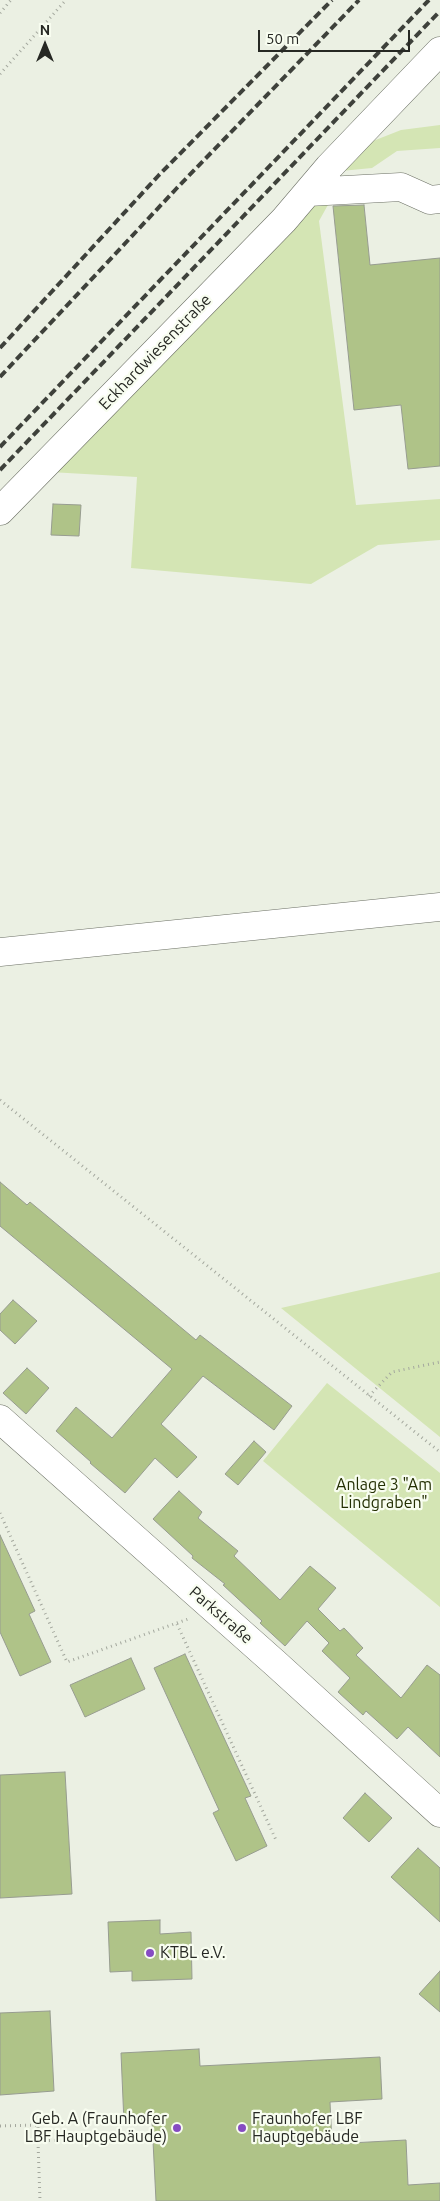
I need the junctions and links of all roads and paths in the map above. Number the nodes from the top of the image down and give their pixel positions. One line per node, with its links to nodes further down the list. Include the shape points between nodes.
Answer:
1 (10, 0): 3 (path)
2 (66, 0): 5 (path)
3 (0, 13)
4 (440, 52): 6 (street, Eckhardwiesenstraße)
5 (0, 74)
6 (308, 192): 7 (street, via 401,187 430,200); 8 (street, Eckhardwiesenstraße)
7 (440, 200)
8 (0, 511)
9 (440, 908): 10 (street)
10 (0, 952)
11 (0, 1100): 13 (path)
12 (440, 1362): 13 (path, via 392,1372)
13 (369, 1396): 15 (path)
14 (0, 1419): 17 (street, Parkstraße)
15 (440, 1452)
16 (0, 1513): 18 (path, via 67,1662)
17 (213, 1608): 18 (path); 19 (street, Parkstraße)
18 (177, 1624): 20 (path)
19 (440, 1813)
20 (276, 1840)
21 (0, 2126): 23 (path, via 38,2125)
22 (153, 2133): 23 (path, via 121,2134 119,2138)
23 (38, 2141): 24 (path)
24 (40, 2201)

